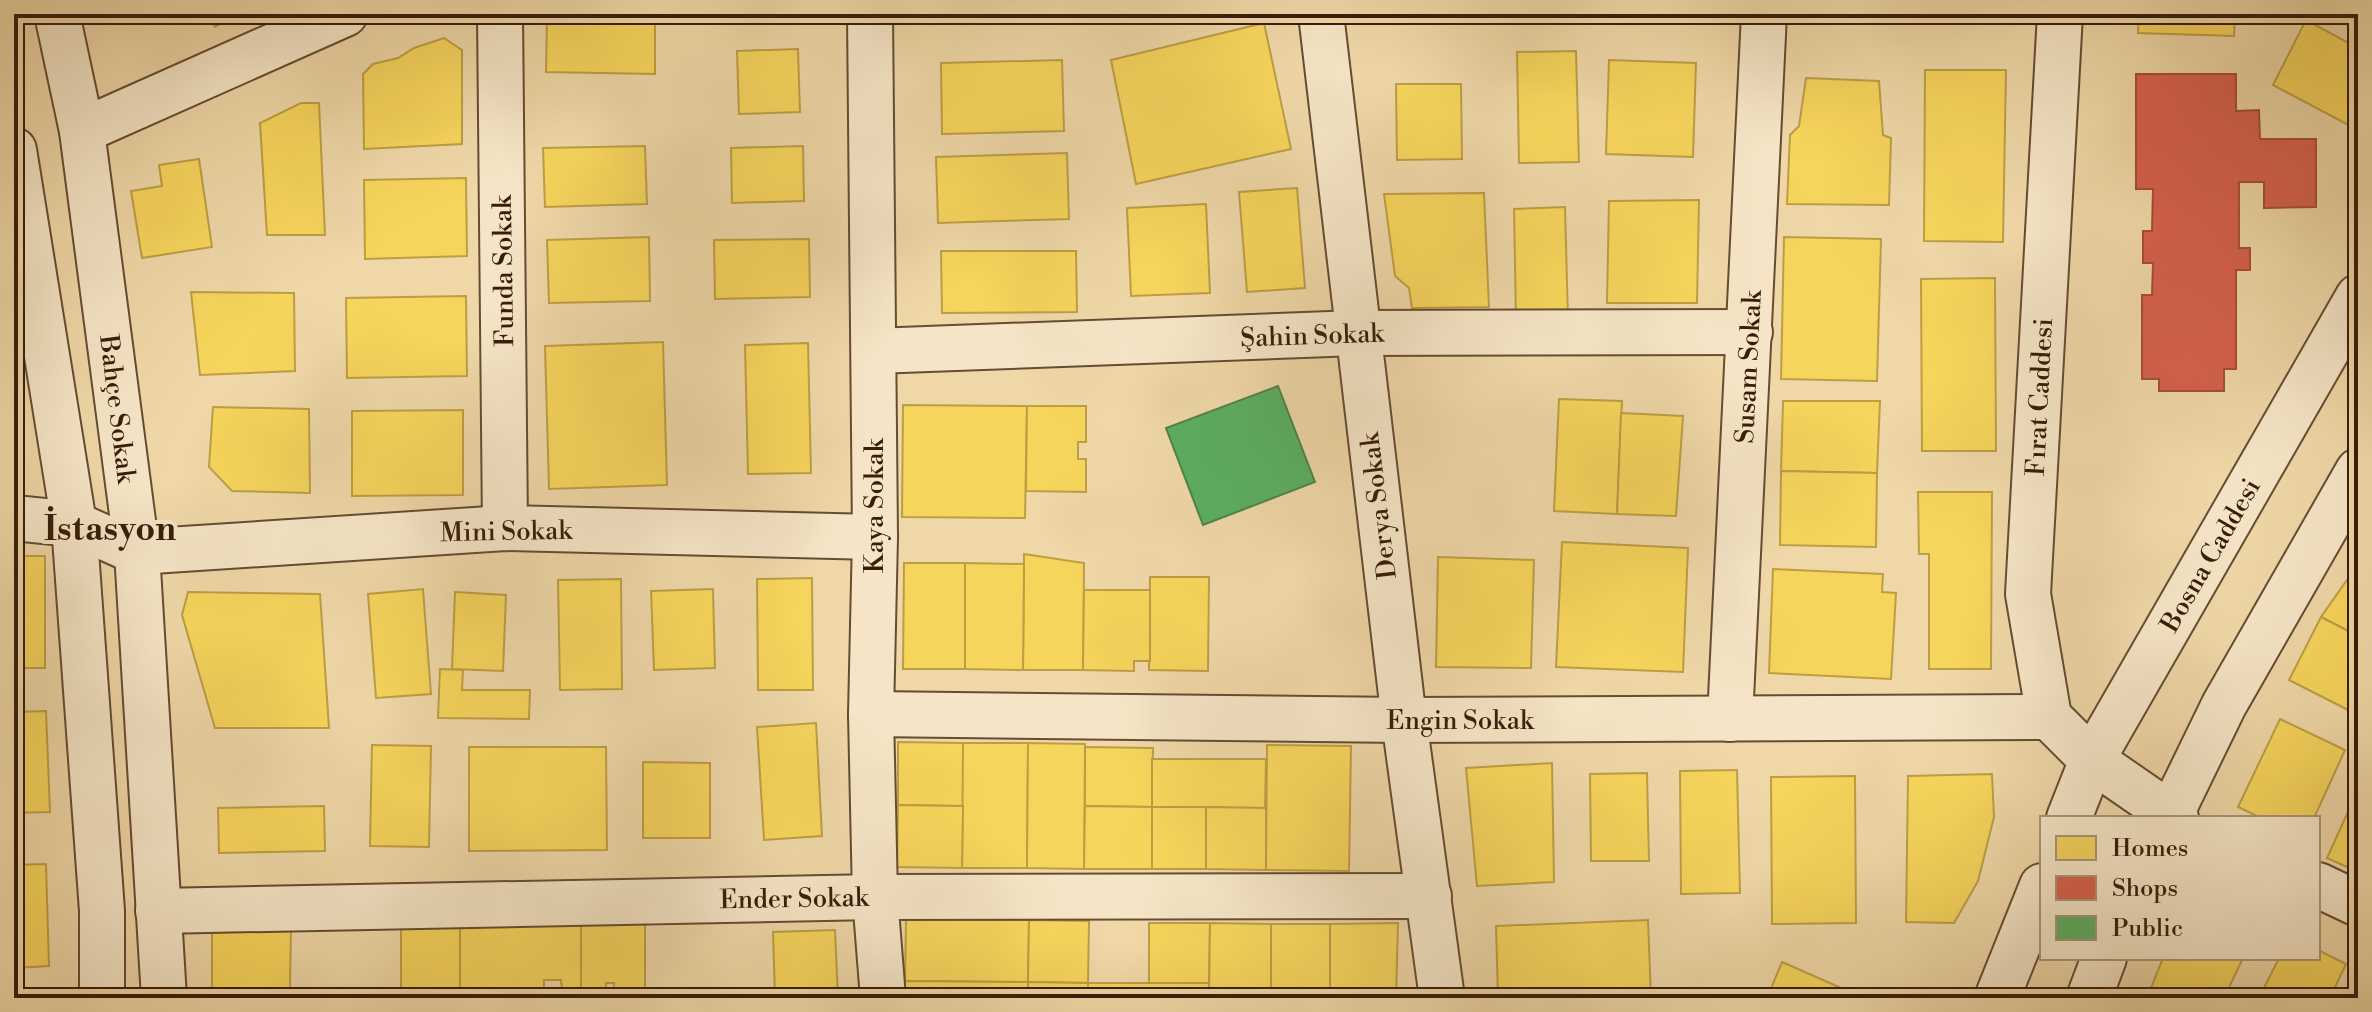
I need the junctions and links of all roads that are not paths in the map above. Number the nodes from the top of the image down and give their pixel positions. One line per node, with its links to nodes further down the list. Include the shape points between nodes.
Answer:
1 (57, 14): 8 (street, Bahçe Sokak)
2 (345, 14): 8 (street)
3 (500, 14): 17 (street, Funda Sokak)
4 (870, 14): 13 (street, Kaya Sokak)
5 (1321, 14): 12 (street, Derya Sokak)
6 (1764, 14): 11 (street, Susam Sokak)
7 (2060, 14): 21 (street, Fırat Caddesi, via 2028,594)
8 (82, 131): 19 (street, Bahçe Sokak)
9 (14, 150): 16 (street)
10 (2358, 297): 24 (street, Bosna Caddesi)
11 (1750, 332): 12 (street, Şahin Sokak); 22 (street, Susam Sokak)
12 (1357, 333): 13 (street, Şahin Sokak); 23 (street, Derya Sokak)
13 (874, 351): 18 (street, Kaya Sokak)
14 (2358, 471): 27 (street, via 2224,705)
15 (14, 518): 16 (street)
16 (74, 524): 19 (street); 35 (street, via 102,911)
17 (505, 528): 18 (street, Mini Sokak); 19 (street, Mini Sokak)
18 (875, 537): 20 (street, Kaya Sokak)
19 (137, 552): 33 (street, Bahçe Sokak)
20 (871, 714): 23 (street, Engin Sokak); 31 (street, Kaya Sokak)
21 (2049, 717): 22 (street, Engin Sokak); 24 (street)
22 (1730, 719): 23 (street, Engin Sokak)
23 (1404, 720): 30 (street, Derya Sokak)
24 (2092, 760): 25 (street, Bosna Caddesi); 26 (street)
25 (2070, 816)
26 (2171, 816)
27 (2172, 816)
28 (2320, 886): 32 (street)
29 (2040, 891): 39 (street)
30 (1429, 896): 31 (street, Ender Sokak); 38 (street, Derya Sokak)
31 (875, 897): 33 (street, Ender Sokak); 37 (street, Kaya Sokak)
32 (2358, 904)
33 (158, 911): 36 (street, Bahçe Sokak)
34 (2103, 960): 40 (street)
35 (102, 998)
36 (164, 998)
37 (883, 998)
38 (1442, 998)
39 (1997, 998)
40 (2089, 998)

